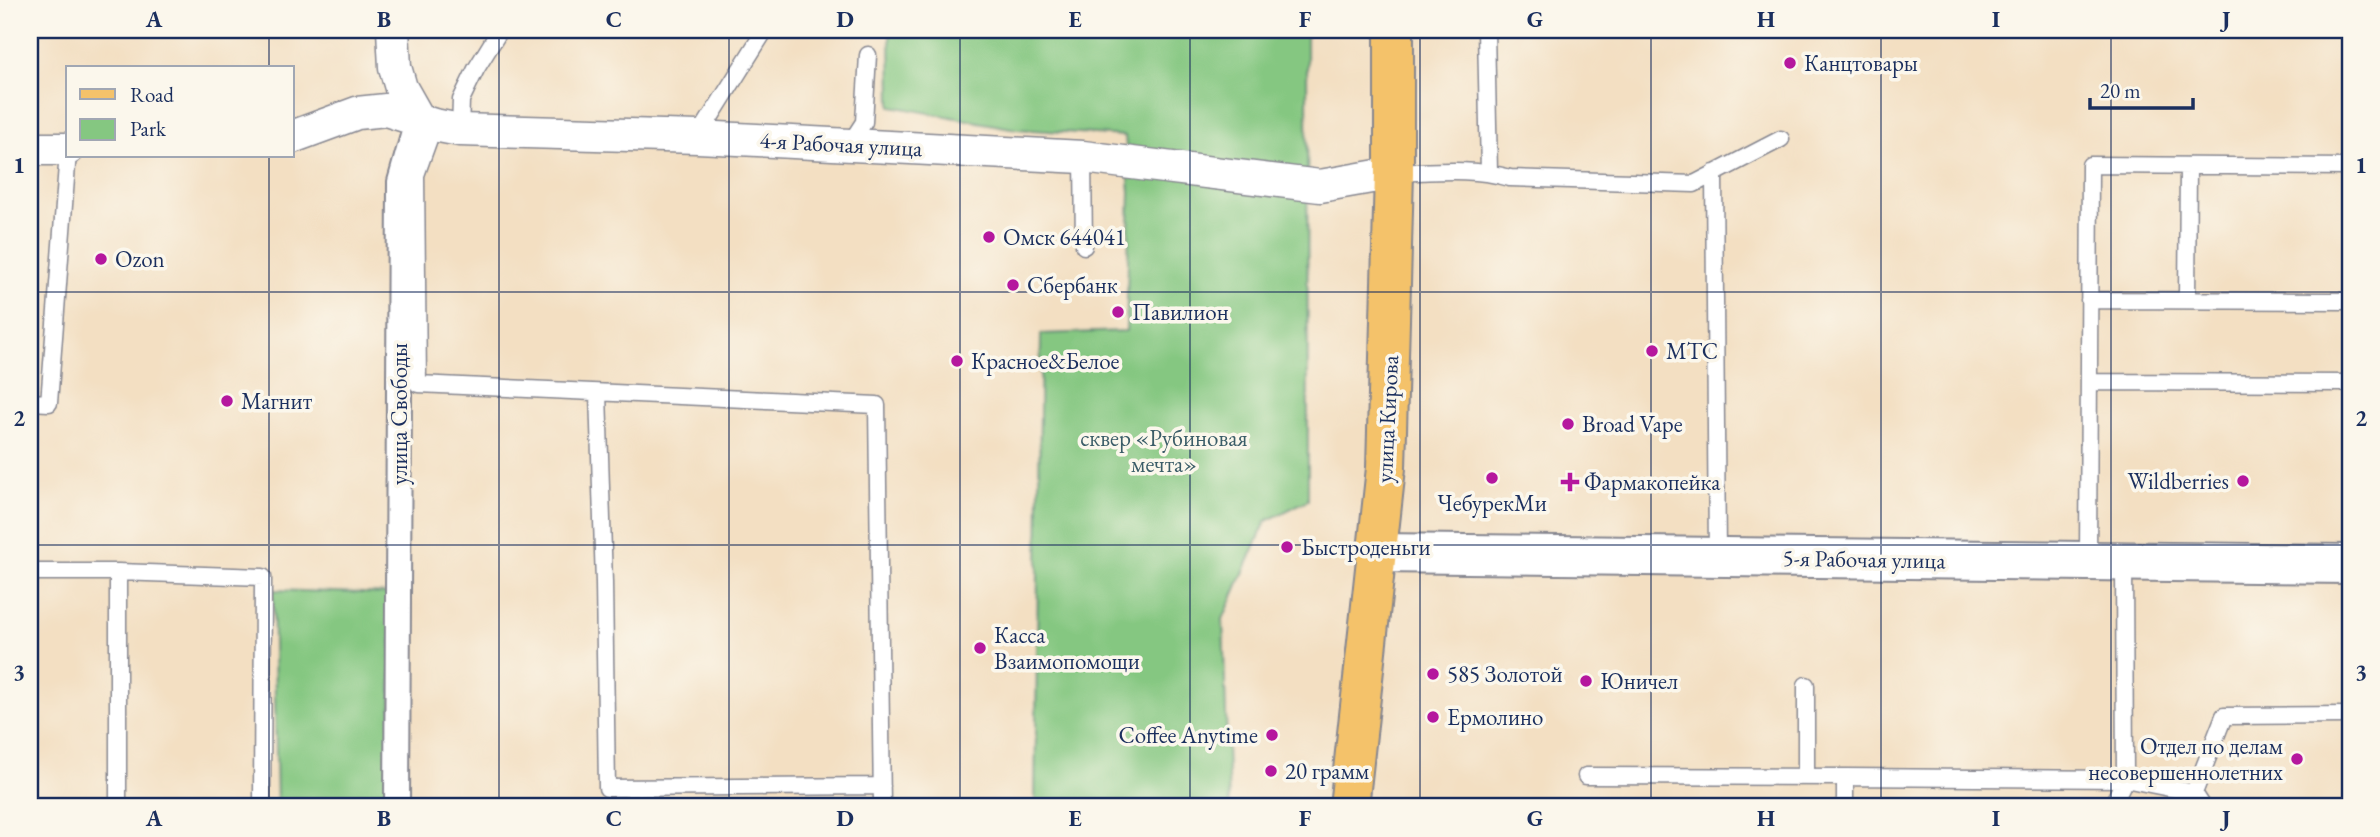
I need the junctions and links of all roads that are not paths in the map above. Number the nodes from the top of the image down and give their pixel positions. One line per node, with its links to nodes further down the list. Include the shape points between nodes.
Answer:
1 (393, 30): 7 (street, via 401,89)
2 (500, 30): 7 (lane, via 461,100)
3 (765, 30): 9 (lane)
4 (1394, 30): 19 (main road, улица Кирова)
5 (1486, 30): 18 (lane)
6 (868, 55): 11 (lane, via 864,122)
7 (437, 125): 8 (street, 4-я Рабочая улица, via 386,110 358,113); 9 (street, 4-я Рабочая улица); 27 (lane, via 416,175 418,384); 45 (street, улица Свободы, via 400,182)
8 (294, 136)
9 (698, 137): 11 (street, 4-я Рабочая улица)
10 (1782, 139): 20 (lane)
11 (849, 145): 14 (street, 4-я Рабочая улица)
12 (30, 149): 13 (street)
13 (66, 151)
14 (1083, 157): 19 (street, 4-я Рабочая улица, via 1320,186); 21 (lane)
15 (67, 158): 28 (lane, via 49,403)
16 (2188, 166): 17 (lane); 22 (lane, via 2090,165); 23 (lane)
17 (2350, 167)
18 (1489, 172): 19 (lane); 20 (lane, via 1510,178 1694,184)
19 (1394, 173): 29 (main road, улица Кирова, via 1389,402)
20 (1714, 173): 30 (lane)
21 (1084, 246)
22 (2089, 300): 23 (lane); 25 (lane)
23 (2188, 300): 24 (lane)
24 (2350, 302)
25 (2089, 382): 26 (lane); 31 (lane)
26 (2350, 383)
27 (598, 393): 41 (lane, via 877,405); 41 (lane, via 607,789)
28 (30, 402)
29 (1377, 553): 30 (street, 5-я Рабочая улица); 47 (main road, улица Кирова)
30 (1717, 557): 31 (street, 5-я Рабочая улица)
31 (2106, 562): 32 (street, 5-я Рабочая улица); 40 (lane)
32 (2350, 564)
33 (30, 572): 34 (lane)
34 (117, 572): 43 (lane); 44 (lane, via 263,577)
35 (1806, 685): 38 (lane)
36 (2350, 715): 42 (lane, via 2224,716)
37 (1586, 776): 38 (lane)
38 (1806, 777): 39 (lane)
39 (1845, 777): 40 (lane); 48 (lane)
40 (2125, 779): 42 (lane); 49 (lane)
41 (881, 786): 46 (lane)
42 (2194, 793): 50 (lane)
43 (118, 807)
44 (262, 807)
45 (397, 807)
46 (882, 807)
47 (1349, 807)
48 (1845, 807)
49 (2110, 807)
50 (2203, 807)

